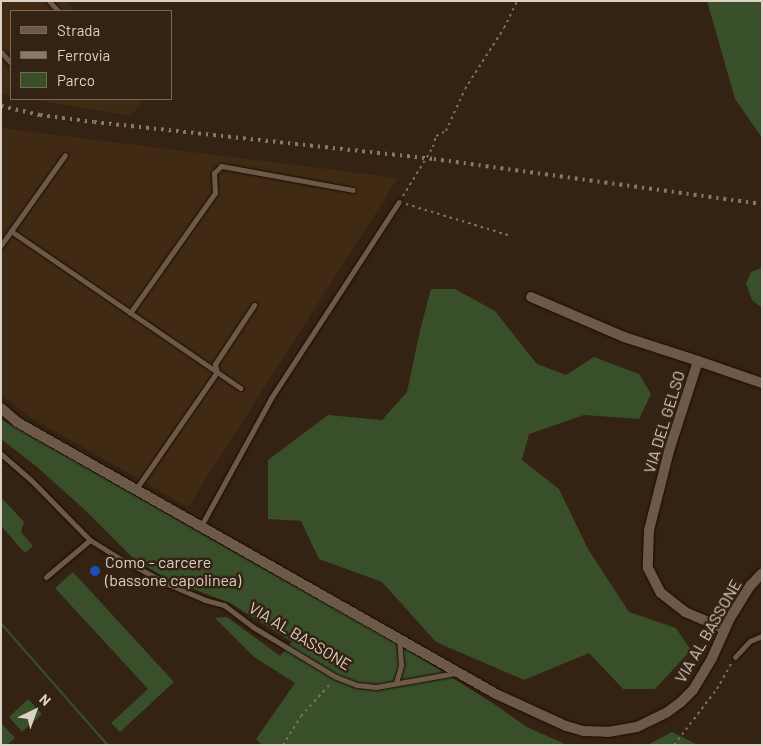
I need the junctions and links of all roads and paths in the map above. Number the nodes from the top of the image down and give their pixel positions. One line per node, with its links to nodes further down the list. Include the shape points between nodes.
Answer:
1 (517, 1): 6 (path, via 466,89 446,132 436,136 433,148)
2 (1, 52): 3 (lane)
3 (10, 62)
4 (65, 155): 7 (lane)
5 (353, 190): 12 (lane, via 220,166 214,173 215,193)
6 (399, 202): 8 (path); 20 (lane, via 271,398)
7 (11, 231): 9 (lane); 12 (lane)
8 (511, 236)
9 (1, 244)
10 (531, 297): 13 (street, VIA DEL GELSO, via 624,337)
11 (254, 305): 14 (lane, via 214,364)
12 (130, 313): 14 (lane)
13 (698, 361): 15 (street); 24 (street, VIA DEL GELSO, via 669,451 649,530 648,568 661,593 679,607)
14 (217, 372): 16 (lane); 19 (lane)
15 (762, 383)
16 (240, 388)
17 (1, 408): 19 (street, VIA AL BASSONE, via 17,422)
18 (1, 454): 21 (lane, VIA AL BASSONE)
19 (136, 490): 20 (street, VIA AL BASSONE)
20 (201, 526): 26 (street, VIA AL BASSONE)
21 (90, 540): 23 (lane); 29 (lane, VIA AL BASSONE, via 170,585 224,605)
22 (762, 573): 24 (street, VIA AL BASSONE, via 751,585)
23 (46, 577)
24 (725, 629): 28 (street, VIA AL BASSONE, via 693,690 680,702 637,727 608,732 566,726)
25 (762, 636): 27 (lane, via 750,641)
26 (399, 639): 28 (street, VIA AL BASSONE); 30 (lane, via 401,666)
27 (735, 657): 32 (path, via 717,689)
28 (459, 673): 30 (lane, VIA AL BASSONE)
29 (336, 677): 30 (lane, VIA AL BASSONE, via 366,686); 31 (path, via 301,716)
30 (396, 683)
31 (283, 745)
32 (674, 745)

